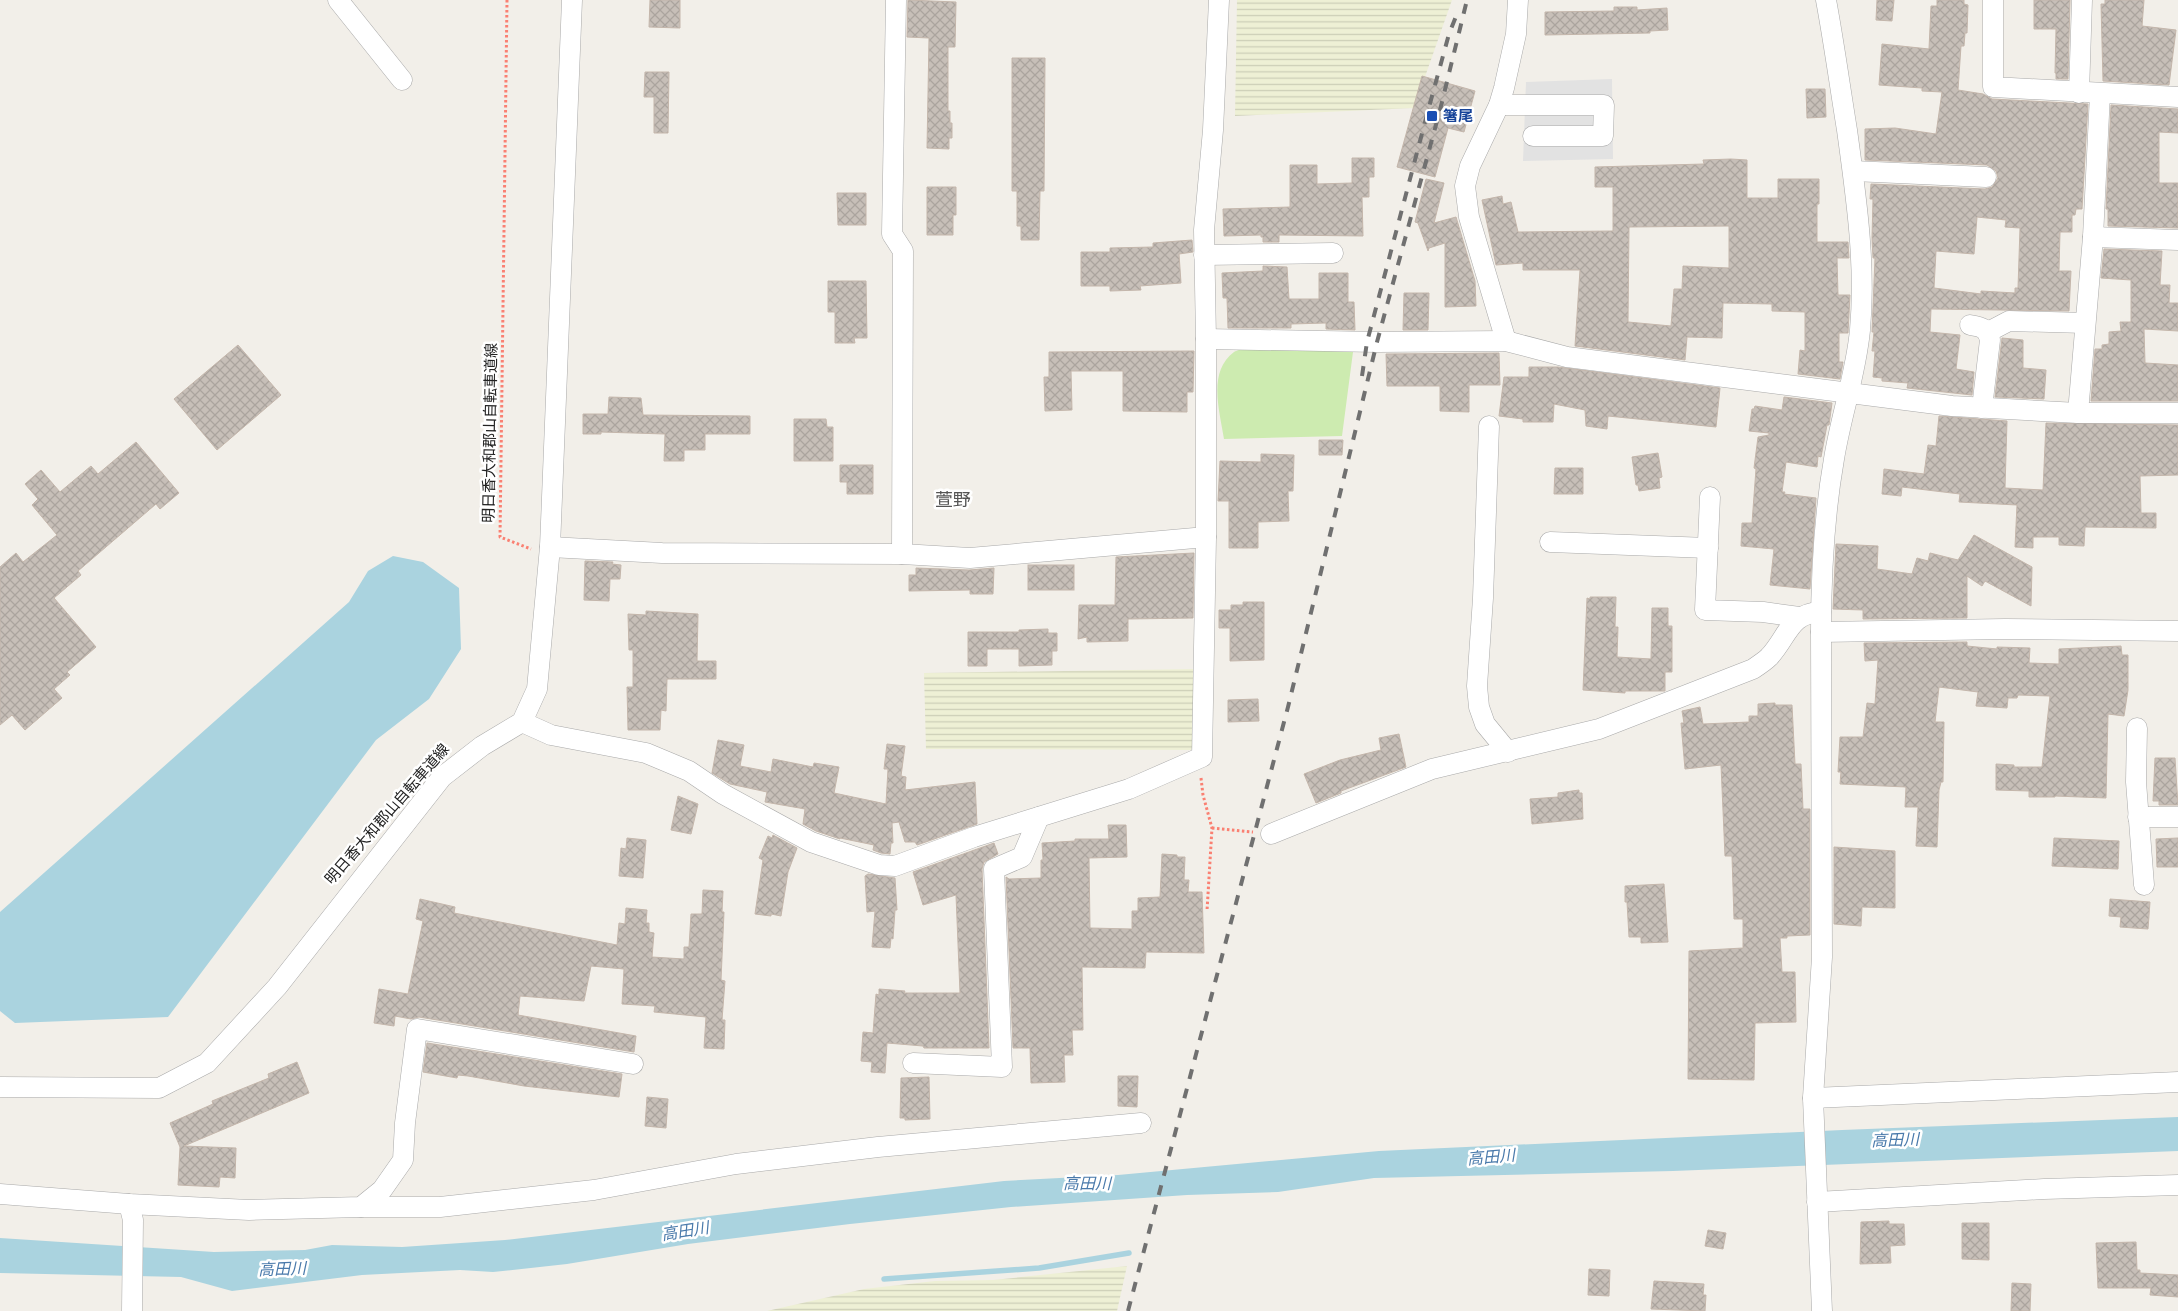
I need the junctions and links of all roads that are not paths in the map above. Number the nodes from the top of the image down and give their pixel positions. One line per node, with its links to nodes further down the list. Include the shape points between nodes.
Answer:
1 (338, 0): 9 (street)
2 (572, 0): 33 (street)
3 (896, 0): 34 (street, via 892,234 903,251)
4 (1219, 0): 20 (street)
5 (1518, 0): 13 (street, via 1513,50)
6 (1826, 0): 15 (street)
7 (1993, 0): 10 (street, via 1993,87)
8 (2082, 0): 10 (street)
9 (402, 80)
10 (2079, 93): 11 (street)
11 (2100, 94): 12 (street); 17 (street)
12 (2178, 98)
13 (1499, 105): 14 (street, via 1604,105 1603,136); 23 (street, via 1470,166 1465,186 1466,202)
14 (1533, 136)
15 (1853, 171): 16 (street); 24 (street, via 1862,303 1857,356)
16 (1986, 177)
17 (2093, 237): 18 (street); 21 (street)
18 (2178, 240)
19 (1333, 253): 20 (street)
20 (1204, 255): 22 (street)
21 (2085, 323): 25 (street, via 2009,321 1979,329 1990,340); 26 (street)
22 (1206, 339): 23 (street); 30 (street)
23 (1506, 340): 24 (street, via 1567,357)
24 (1849, 394): 25 (street); 36 (street, via 1828,493)
25 (1982, 408): 26 (street)
26 (2078, 413): 27 (street)
27 (2178, 413)
28 (1489, 426): 40 (street, via 1477,686 1485,724)
29 (1710, 497): 32 (street)
30 (1206, 537): 34 (street, via 970,558); 41 (street, via 1202,757 1129,789)
31 (1550, 542): 32 (street)
32 (1708, 548): 35 (street, via 1705,610)
33 (542, 549): 34 (street); 38 (street, via 537,689)
34 (902, 554)
35 (1799, 617): 36 (street, via 1810,613); 40 (street, via 1769,658 1753,669 1600,729)
36 (1821, 622): 37 (street); 50 (street, via 1822,957)
37 (2178, 631)
38 (522, 722): 41 (street, via 551,735 646,752 689,771 723,794 811,842 879,865 895,866); 49 (street, via 482,746 442,778 277,987 207,1063 159,1088)
39 (2137, 728): 42 (street)
40 (1508, 752): 44 (street, via 1417,774)
41 (1039, 817): 46 (street, via 1022,857 994,870 1002,1067)
42 (2138, 817): 43 (street); 45 (street)
43 (2178, 817)
44 (1271, 834)
45 (2144, 885)
46 (913, 1063)
47 (633, 1064): 55 (street, via 418,1029 403,1160 382,1190)
48 (2178, 1082): 50 (street)
49 (0, 1087)
50 (1813, 1098): 54 (street)
51 (1141, 1123): 55 (street, via 946,1140 746,1163 594,1190 440,1207)
52 (2178, 1185): 54 (street)
53 (0, 1194): 56 (street)
54 (1817, 1202): 58 (street)
55 (361, 1207): 56 (street)
56 (131, 1212): 57 (street)
57 (132, 1309)
58 (1822, 1311)

